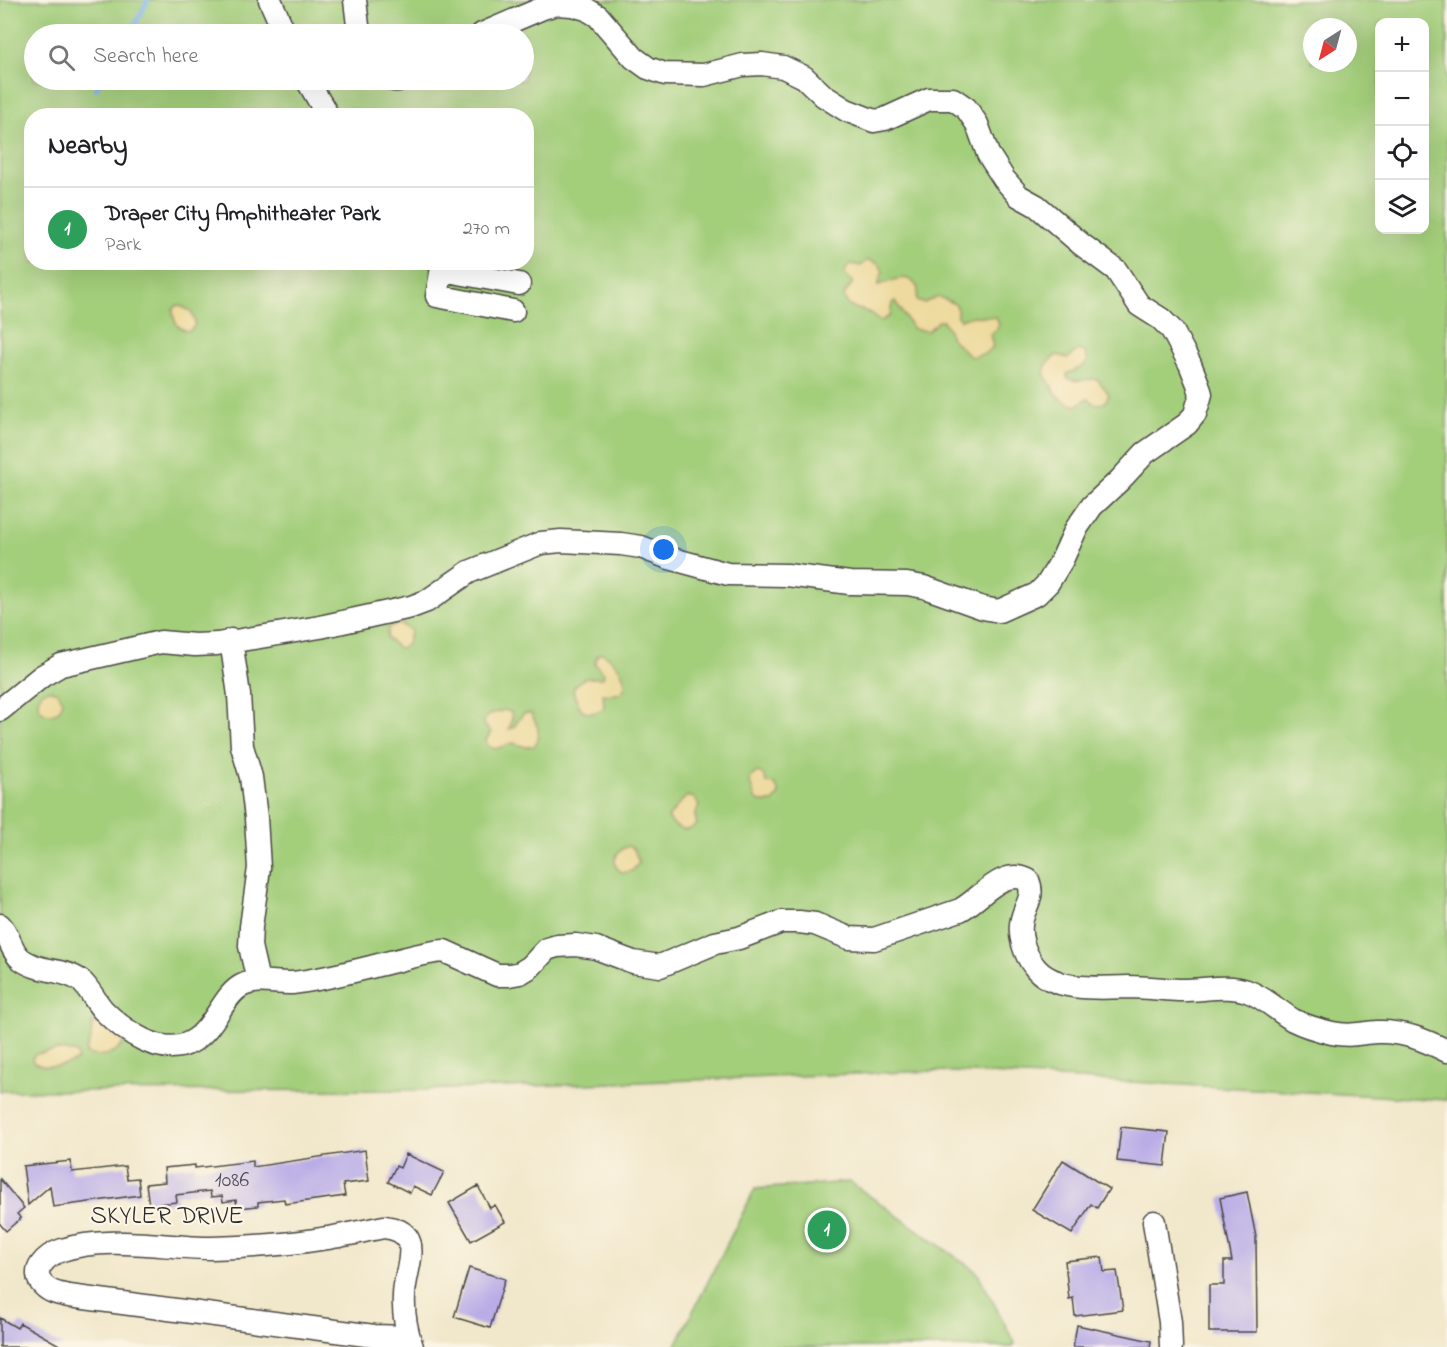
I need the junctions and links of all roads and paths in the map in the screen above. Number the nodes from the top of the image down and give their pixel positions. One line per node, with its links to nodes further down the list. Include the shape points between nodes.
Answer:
1 (270, 0): 3 (street)
2 (355, 0): 4 (street)
3 (281, 24)
4 (358, 24)
5 (505, 24): 12 (street, via 557,4 572,5 598,16 634,58 648,68 665,74 704,75 743,65 783,67 804,77 846,110 874,121 929,99 953,99 966,108 977,124 988,154 1019,196 1116,270 1139,305 1172,330 1201,394 1195,414 1145,453 1092,506 1048,583 1037,594 999,611 907,584 728,574 641,547 561,541 541,543 469,572 427,602 411,608)
6 (313, 90): 7 (street)
7 (323, 108)
8 (442, 270): 11 (street, via 437,296)
9 (460, 270): 10 (street)
10 (519, 284)
11 (513, 312)
12 (231, 640): 13 (street, via 195,645 161,642 61,665); 15 (street, via 242,746 256,818 259,867 250,946)
13 (0, 710)
14 (0, 925): 15 (street, via 23,961 80,981 118,1023 153,1044 168,1048 193,1041 213,1023 239,987)
15 (258, 981): 16 (street, via 313,980 444,951 497,975 509,975 530,967 547,950 576,945 660,966 781,922 815,924 849,938 874,939 960,910 996,883 1009,876 1020,876 1028,880 1031,888 1022,919 1021,938 1026,953 1035,968 1061,984 1245,990 1316,1029 1353,1036 1394,1033)
16 (1447, 1051)
17 (1154, 1222): 19 (street)
18 (411, 1342): 18 (street, SKYLER DRIVE, via 69,1296 45,1287 40,1282 39,1267 52,1253 89,1245 255,1246 393,1228 405,1236 411,1247 404,1293 404,1316)
19 (1172, 1347)

